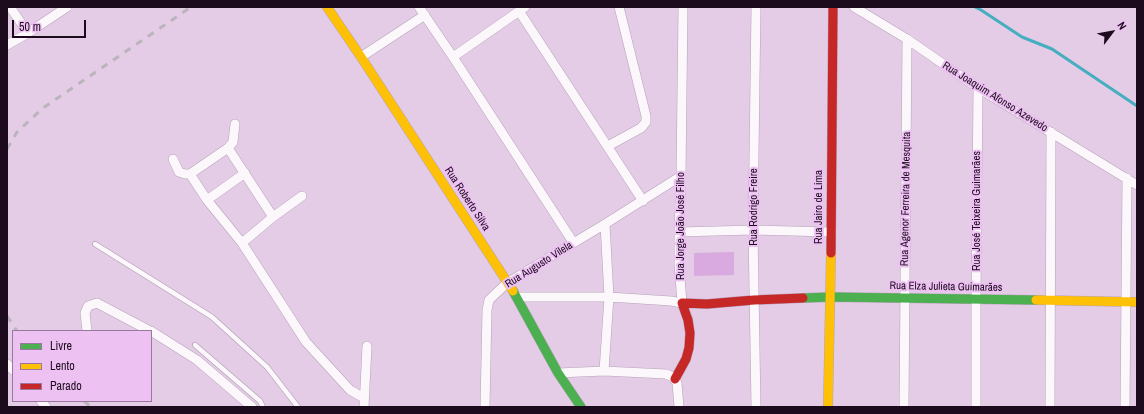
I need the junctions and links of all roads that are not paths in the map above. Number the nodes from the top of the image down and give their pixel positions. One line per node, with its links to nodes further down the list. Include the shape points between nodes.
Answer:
1 (10, 7): 12 (street)
2 (67, 7): 12 (street)
3 (327, 7): 15 (street, Rua Roberto Silva)
4 (419, 7): 11 (street)
5 (619, 7): 20 (street, via 646,122 641,128)
6 (683, 7): 25 (street, Rua Jorge João José Filho)
7 (756, 7): 33 (street, Rua Rodrigo Freire)
8 (833, 7): 35 (street, Rua Jairo de Lima)
9 (854, 7): 13 (street, Rua Joaquim Afonso Azevedo)
10 (522, 9): 16 (street); 20 (street)
11 (425, 15): 15 (street); 16 (street)
12 (28, 33): 14 (street)
13 (907, 39): 17 (street, Rua Joaquim Afonso Azevedo); 43 (street, Rua Agenor Ferreira de Mesquita)
14 (7, 45)
15 (361, 57): 39 (street, Rua Roberto Silva)
16 (453, 57): 36 (street)
17 (978, 88): 19 (street, Rua Joaquim Afonso Azevedo); 45 (street, Rua José Teixeira Guimarães)
18 (235, 124): 21 (street, via 233,142)
19 (1051, 132): 26 (street, Rua Joaquim Afonso Azevedo); 46 (street)
20 (608, 146): 30 (street)
21 (228, 148): 23 (street); 24 (street)
22 (173, 159): 24 (street, via 179,172)
23 (245, 173): 29 (street); 31 (street)
24 (190, 174): 29 (street)
25 (681, 176): 30 (street, Rua Augusto Vilela); 34 (street, Rua Jorge João José Filho)
26 (1126, 178): 27 (street, Rua Joaquim Afonso Azevedo); 49 (street)
27 (1137, 185)
28 (302, 196): 31 (street)
29 (207, 200): 37 (street)
30 (642, 201): 32 (street, Rua Augusto Vilela)
31 (273, 217): 37 (street)
32 (605, 224): 36 (street, Rua Augusto Vilela); 41 (street)
33 (753, 230): 34 (street); 35 (street); 44 (street, Rua Rodrigo Freire)
34 (679, 232): 48 (street, Rua Jorge João José Filho)
35 (831, 232): 42 (street, Rua Jairo de Lima)
36 (573, 242): 39 (street, Rua Augusto Vilela)
37 (242, 243): 58 (street, via 306,342)
38 (95, 244): 61 (lane, via 212,317 267,367)
39 (507, 283): 40 (street, Rua Roberto Silva); 62 (street, Rua Augusto Vilela, via 489,300 487,310)
40 (517, 297): 41 (street); 56 (street, Rua Roberto Silva)
41 (609, 297): 48 (street); 55 (street)
42 (831, 297): 43 (street, Rua Elza Julieta Guimarães); 44 (street, Rua Elza Julieta Guimarães); 66 (street, Rua Jairo de Lima)
43 (905, 298): 45 (street, Rua Elza Julieta Guimarães); 67 (street, Rua Agenor Ferreira de Mesquita)
44 (754, 300): 48 (street, Rua Elza Julieta Guimarães, via 707,304); 65 (street, Rua Rodrigo Freire)
45 (976, 300): 46 (street, Rua Elza Julieta Guimarães); 68 (street, Rua José Teixeira Guimarães)
46 (1051, 301): 49 (street, Rua Elza Julieta Guimarães); 69 (street)
47 (1137, 302): 49 (street, Rua Elza Julieta Guimarães)
48 (682, 303): 57 (street, via 688,320 689,348)
49 (1126, 303): 70 (street)
50 (87, 330): 51 (street, via 85,313 88,306 97,303)
51 (149, 330)
52 (152, 332): 59 (street, via 196,360)
53 (195, 345): 60 (lane, via 260,401)
54 (367, 346): 58 (street)
55 (604, 371): 56 (street); 57 (street, via 666,374)
56 (558, 374): 63 (street, Rua Roberto Silva)
57 (675, 379): 64 (street)
58 (364, 402)
59 (252, 407)
60 (263, 407)
61 (298, 407)
62 (485, 407)
63 (581, 407)
64 (679, 407)
65 (756, 407)
66 (828, 407)
67 (904, 407)
68 (976, 407)
69 (1050, 407)
70 (1125, 407)

